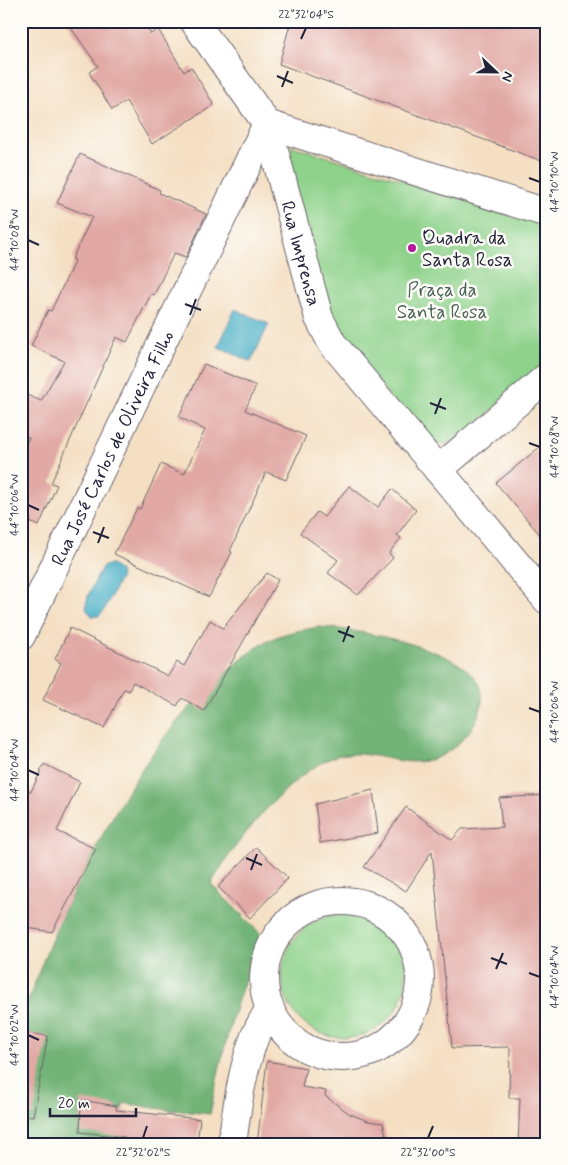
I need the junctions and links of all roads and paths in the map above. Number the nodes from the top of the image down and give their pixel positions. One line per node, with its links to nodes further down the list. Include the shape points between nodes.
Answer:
1 (194, 21): 2 (street, Rua Imprensa)
2 (267, 124): 3 (street); 5 (street, Rua Imprensa, via 319,318 332,343); 7 (street, Rua José Carlos de Oliveira Filho)
3 (547, 213)
4 (547, 377): 5 (street)
5 (438, 470): 6 (street, Rua Imprensa)
6 (547, 600)
7 (21, 636)
8 (270, 1008): 8 (street, via 286,1033 311,1051 340,1058 370,1052 396,1036 413,1011 420,981 415,951 400,927 379,910 353,902 314,907 281,931 268,954 264,981); 9 (street, via 248,1055)
9 (232, 1144)

